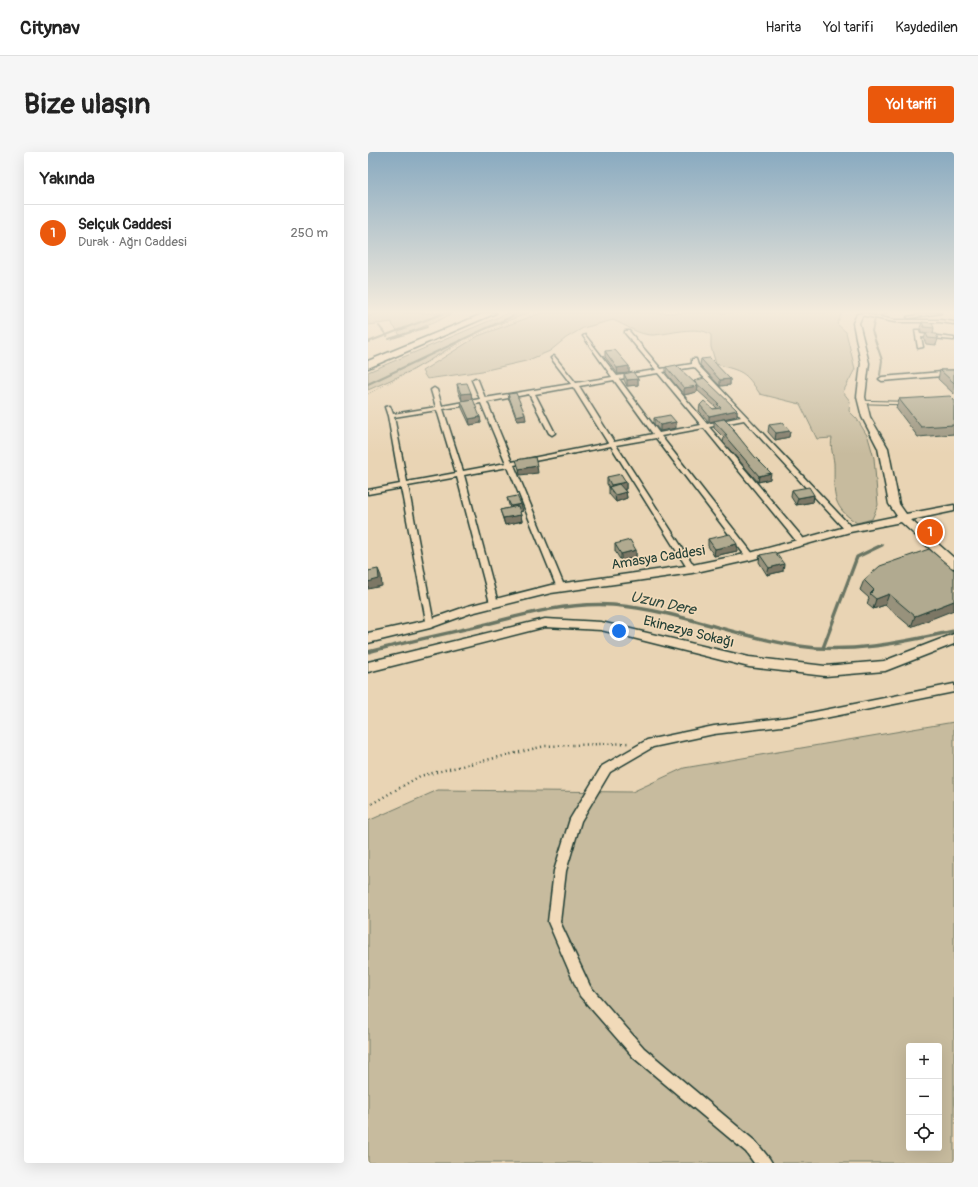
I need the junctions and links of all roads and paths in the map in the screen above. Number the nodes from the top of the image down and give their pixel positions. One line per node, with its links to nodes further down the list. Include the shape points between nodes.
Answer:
1 (379, 360): 7 (highway)
2 (432, 360): 16 (path)
3 (556, 360): 13 (street)
4 (603, 360): 10 (street)
5 (649, 360): 8 (street)
6 (864, 360): 18 (street)
7 (368, 365)
8 (658, 372): 10 (street); 23 (street, via 695,363); 24 (street)
9 (954, 373): 11 (street)
10 (616, 378): 13 (street); 26 (street)
11 (882, 379)
12 (475, 380): 17 (street)
13 (575, 385): 15 (street); 27 (street)
14 (434, 390): 21 (street)
15 (531, 392): 17 (street); 25 (street)
16 (368, 394)
17 (483, 400): 21 (street); 28 (street)
18 (862, 402): 19 (lane); 33 (street, via 866,417 883,448 894,504)
19 (905, 403)
20 (388, 407): 22 (street)
21 (439, 408): 22 (street); 29 (street)
22 (391, 416): 30 (street)
23 (746, 418): 24 (street); 34 (street)
24 (705, 426): 26 (street); 35 (street)
25 (552, 433)
26 (657, 436): 27 (street); 36 (street)
27 (612, 444): 28 (street); 38 (street)
28 (509, 464): 29 (street); 39 (street)
29 (460, 474): 30 (street); 40 (street)
30 (403, 484): 31 (street); 41 (street)
31 (368, 492)
32 (954, 508): 33 (street, Amasya Caddesi)
33 (904, 518): 34 (street, Amasya Caddesi); 37 (street)
34 (849, 529): 35 (street, Amasya Caddesi)
35 (800, 540): 36 (street, Amasya Caddesi)
36 (750, 556): 38 (street, Amasya Caddesi)
37 (954, 564)
38 (692, 569): 39 (street, Amasya Caddesi)
39 (561, 588): 40 (street, Amasya Caddesi)
40 (494, 603): 41 (street, Amasya Caddesi)
41 (430, 624): 42 (street, Amasya Caddesi)
42 (368, 638)
43 (954, 639): 44 (street, Ekinezya Sokağı, via 885,666 825,671 750,662 601,626 545,623)
44 (368, 668)
45 (954, 688): 46 (street, via 790,721 714,730)
46 (651, 743): 47 (path, via 545,746 420,776); 48 (street, via 606,769 576,819 560,871 554,922 585,991 639,1053 751,1147)
47 (368, 806)
48 (764, 1163)

